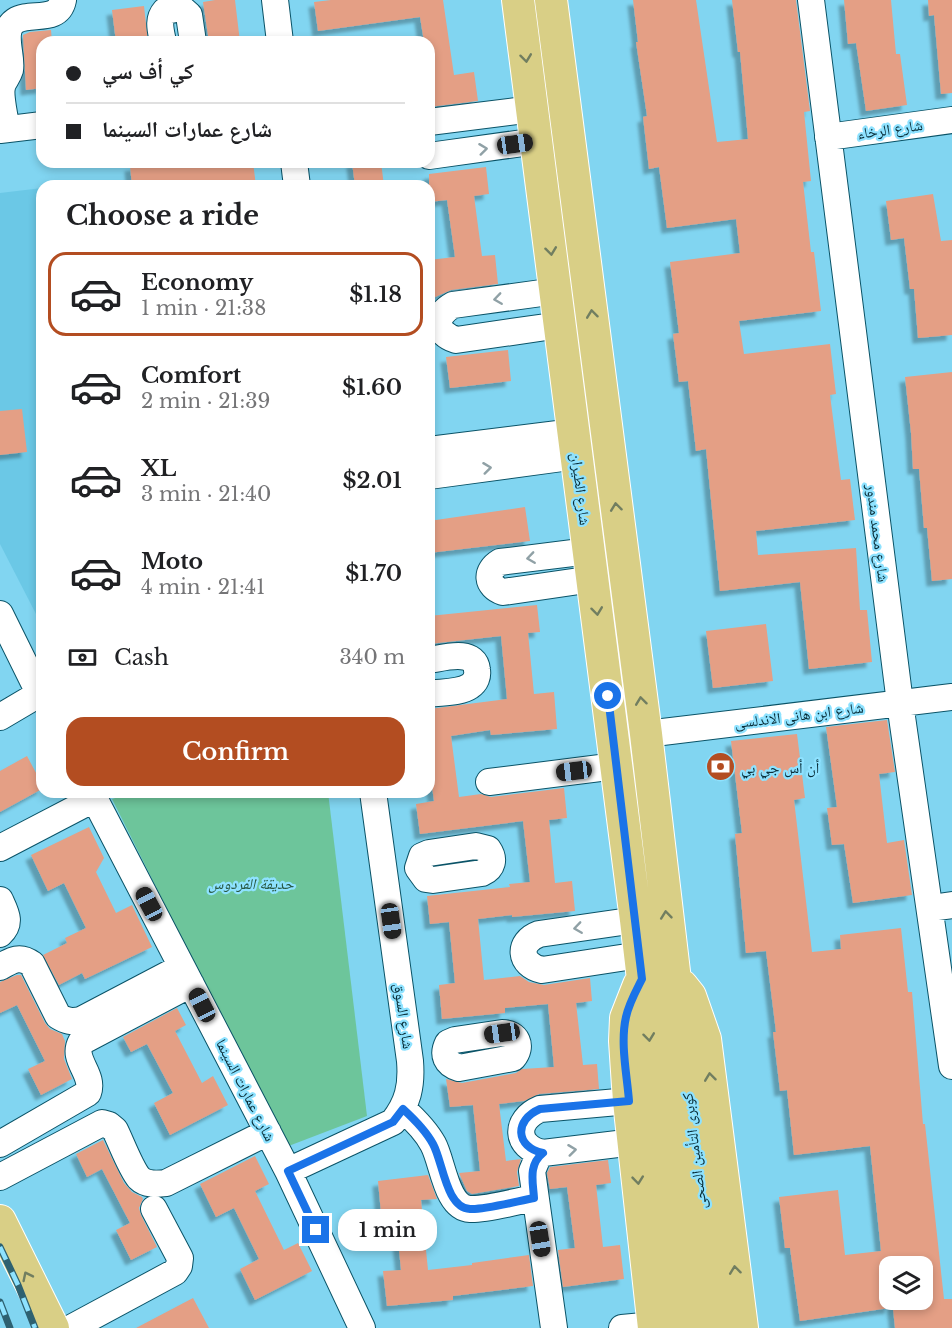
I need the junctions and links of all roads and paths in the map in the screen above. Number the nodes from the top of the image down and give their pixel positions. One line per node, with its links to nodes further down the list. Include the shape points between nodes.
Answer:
1 (63, 0): 9 (street, via 57,11 15,21 9,28 10,69)
2 (275, 0): 8 (street)
3 (518, 0): 10 (main road, شارع الطيران, one-way to 10)
4 (551, 0): 31 (main road, one-way to 4)
5 (811, 0): 15 (street, شارع محمد مندور)
6 (161, 36): 7 (street, via 161,15 165,10 181,8 189,15)
7 (192, 36)
8 (279, 36)
9 (1, 88): 14 (street)
10 (532, 109): 12 (street); 16 (main road, شارع الطيران)
11 (952, 120): 15 (street, شارع الرخاء)
12 (435, 121)
13 (36, 126): 14 (street)
14 (3, 130)
15 (828, 137): 29 (street, شارع محمد مندور)
16 (537, 141): 17 (street, one-way to 16); 18 (main road, شارع الطيران, one-way to 18)
17 (435, 155)
18 (556, 291): 19 (main road, شارع الطيران); 19 (street, one-way to 19, via 453,305 444,310 440,328 456,340)
19 (560, 325): 20 (main road, شارع الطيران)
20 (576, 444): 21 (street); 22 (street, one-way to 20); 32 (main road, شارع الطيران, one-way to 32)
21 (435, 450)
22 (435, 475)
23 (0, 614): 25 (street)
24 (435, 659): 27 (street, via 465,656 472,659 478,673 471,686)
25 (36, 682)
26 (36, 692): 30 (street)
27 (435, 693)
28 (952, 697): 29 (street, شارع ابن هانى الاندلسى)
29 (900, 703): 31 (street, شارع ابن هانى الاندلسى); 41 (street, شارع محمد مندور)
30 (0, 717)
31 (646, 734): 45 (main road, one-way to 31)
32 (616, 766): 33 (street); 42 (main road, شارع الطيران)
33 (489, 782)
34 (87, 798): 37 (street)
35 (94, 798): 46 (street, شارع عمارات السينما)
36 (374, 798): 39 (street, شارع السوق)
37 (0, 848)
38 (418, 868): 39 (street)
39 (384, 874): 48 (street, شارع السوق)
40 (0, 900): 43 (street, via 8,921)
41 (941, 906): 49 (street, شارع محمد مندور)
42 (636, 920): 45 (main road, شارع الطيران); 45 (street, one-way to 45, via 539,934 530,937 523,953 532,968 542,970)
43 (0, 934)
44 (0, 967): 46 (street, via 18,958 32,964 58,1016 73,1022)
45 (652, 969): 50 (main road, via 632,998 626,1018); 61 (main road, كوبرى التأمين الصحى, one-way to 61); 67 (main road, كوبرى التأمين الصحى); 68 (main road, one-way to 45, via 705,1039 690,996)
46 (186, 975): 52 (street, شارع عمارات السينما); 54 (street, via 81,1042 79,1057 91,1086 88,1093)
47 (445, 1055): 48 (street)
48 (410, 1061): 51 (street, شارع السوق, via 412,1078)
49 (952, 1066)
50 (629, 1101): 53 (main road); 55 (street, via 530,1113 523,1122 524,1143 532,1151)
51 (403, 1109): 56 (street, via 393,1122); 58 (street, via 432,1142 458,1205 469,1209)
52 (268, 1132): 56 (street, شارع عمارات السينما); 57 (street, via 157,1184 139,1178 115,1130 102,1123)
53 (634, 1142): 55 (street, one-way to 53); 61 (main road, one-way to 61)
54 (0, 1144)
55 (543, 1153): 58 (street, via 532,1171)
56 (288, 1171): 64 (street, شارع عمارات السينما)
57 (0, 1177)
58 (534, 1198): 65 (street)
59 (154, 1209): 63 (street, via 180,1258 175,1272)
60 (0, 1221): 62 (main road, one-way to 60)
61 (664, 1327): 66 (street)
62 (53, 1328)
63 (71, 1328)
64 (362, 1328)
65 (554, 1328)
66 (622, 1328)
67 (716, 1328)
68 (742, 1328)

